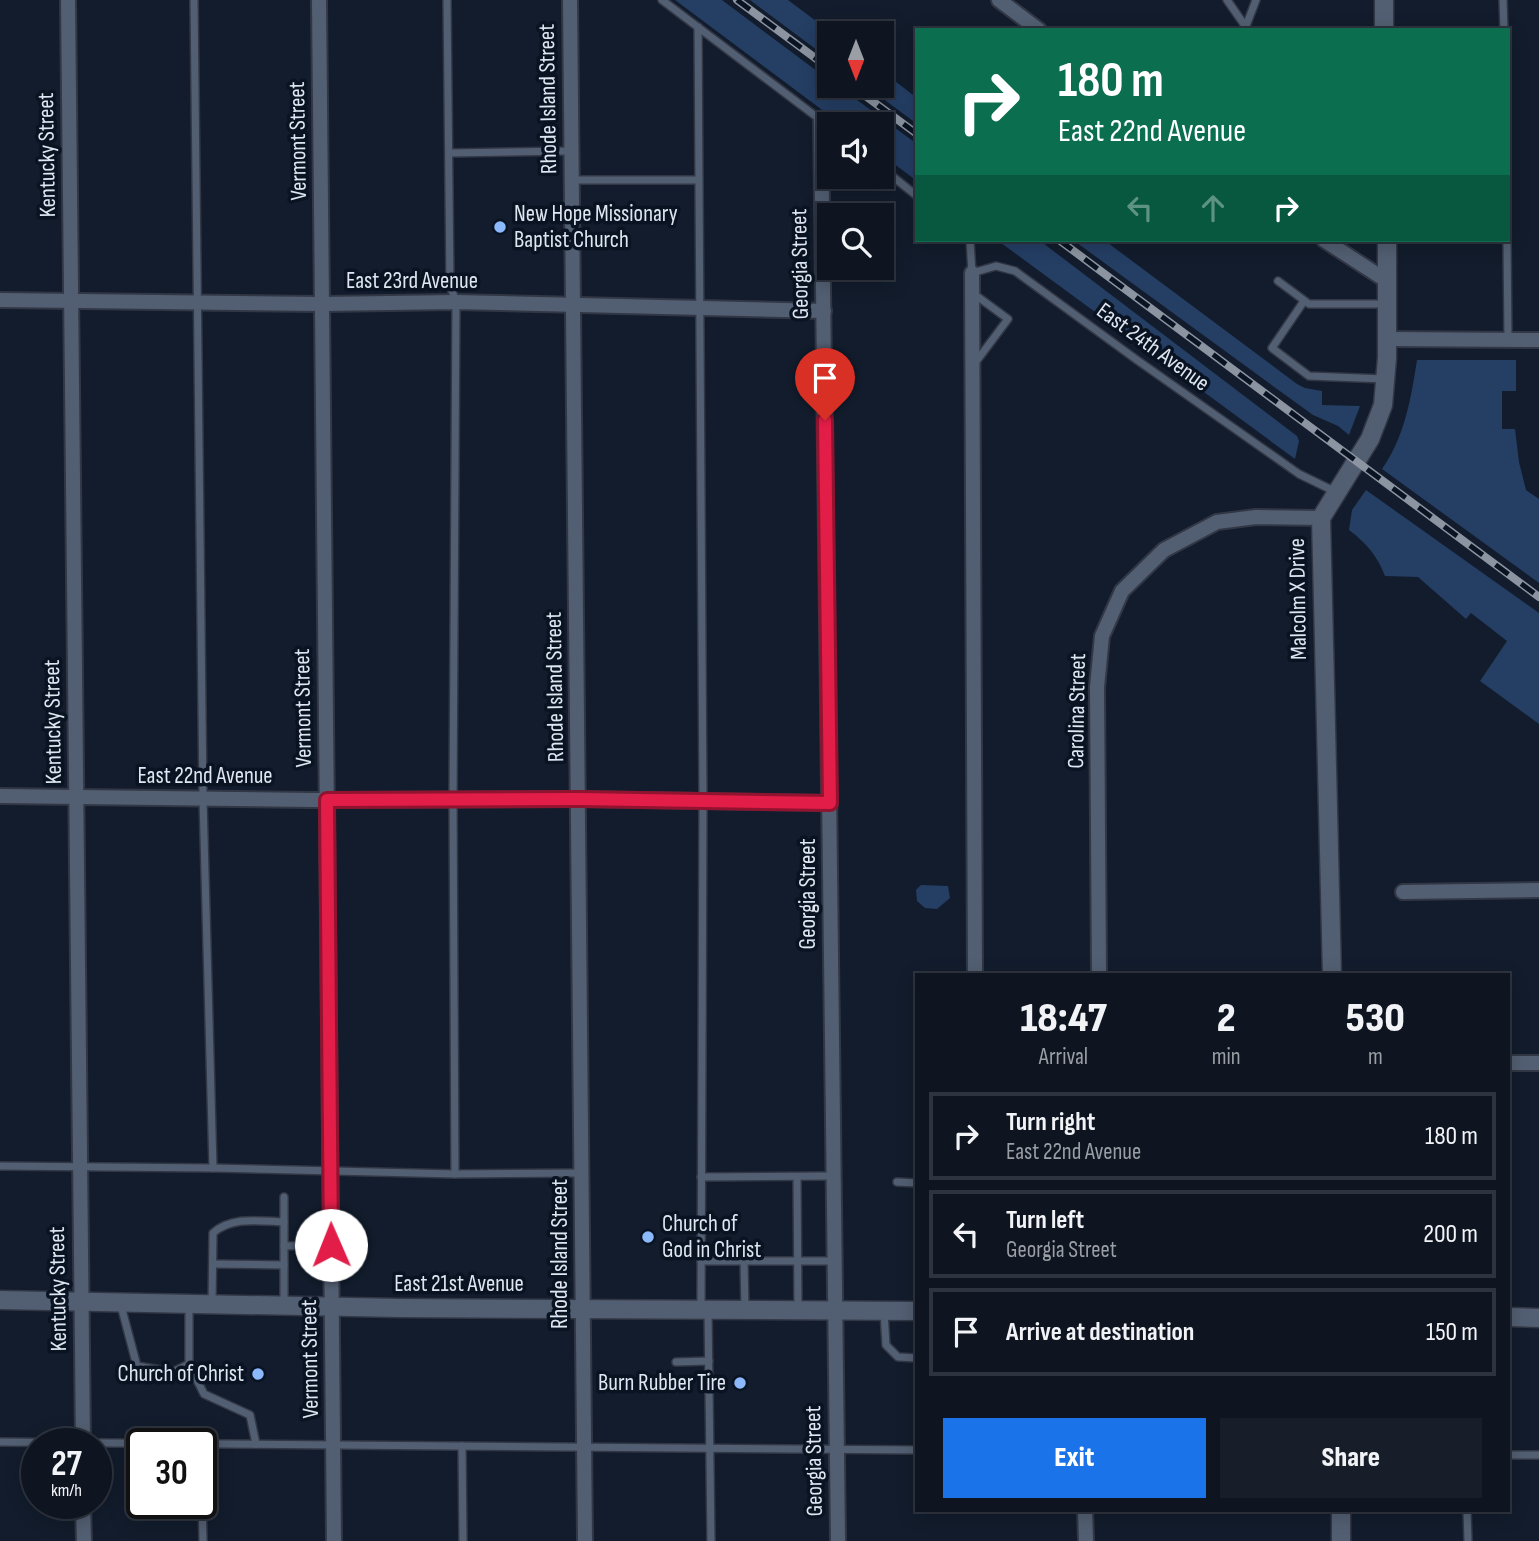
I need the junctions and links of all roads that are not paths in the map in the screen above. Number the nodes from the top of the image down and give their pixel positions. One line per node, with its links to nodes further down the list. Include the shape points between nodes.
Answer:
1 (68, 0): 35 (street, Kentucky Street)
2 (194, 0): 36 (lane)
3 (319, 0): 38 (street, Vermont Street)
4 (447, 0): 19 (lane)
5 (570, 0): 18 (street, Rhode Island Street)
6 (662, 0): 12 (lane)
7 (999, 0): 13 (street)
8 (1227, 0): 14 (lane)
9 (1256, 0): 14 (lane)
10 (1384, 0): 15 (street)
11 (1503, 0): 16 (lane)
12 (698, 27): 17 (lane); 22 (lane)
13 (1036, 28)
14 (1247, 28)
15 (1384, 28)
16 (1503, 28)
17 (817, 118)
18 (571, 151): 19 (lane); 21 (street, Rhode Island Street)
19 (449, 153): 37 (lane, via 450,285)
20 (894, 178): 24 (lane)
21 (572, 180): 22 (lane); 40 (street, Rhode Island Street)
22 (697, 180): 41 (lane)
23 (825, 189): 42 (street, Georgia Street)
24 (915, 194)
25 (970, 242): 29 (lane)
26 (1327, 242): 31 (street)
27 (1387, 242): 31 (street, Malcolm X Drive)
28 (1507, 242): 44 (lane)
29 (972, 273): 32 (street); 48 (lane, East 24th Avenue, via 996,266 1015,271 1299,474)
30 (1278, 281): 34 (lane)
31 (1387, 281): 39 (street, Malcolm X Drive)
32 (972, 293): 46 (street); 46 (lane, via 1008,319)
33 (0, 300): 35 (street, East 23rd Avenue)
34 (1304, 300): 39 (lane, via 1309,304); 47 (lane, via 1272,348 1316,378)
35 (71, 301): 36 (street, East 23rd Avenue); 51 (street, Kentucky Street)
36 (197, 302): 38 (street, East 23rd Avenue); 52 (lane)
37 (456, 302): 38 (street, East 23rd Avenue); 40 (street, East 23rd Avenue); 55 (lane)
38 (323, 304): 54 (street, Vermont Street)
39 (1387, 304): 43 (street, Malcolm X Drive)
40 (573, 306): 41 (street, East 23rd Avenue); 53 (street, Rhode Island Street)
41 (699, 308): 42 (street, East 23rd Avenue); 56 (lane)
42 (824, 311): 57 (street, Georgia Street)
43 (1387, 339): 44 (street); 47 (street, Malcolm X Drive)
44 (1508, 340): 45 (street)
45 (1539, 340)
46 (973, 366): 60 (street)
47 (1386, 379): 48 (street, Malcolm X Drive, via 1376,426)
48 (1336, 492): 49 (street, Malcolm X Drive)
49 (1321, 519): 61 (street, Carolina Street, via 1256,517 1217,522 1164,550 1122,592 1102,636 1097,687); 62 (street, Malcolm X Drive)
50 (0, 796): 51 (street, East 22nd Avenue)
51 (76, 798): 52 (street, East 22nd Avenue); 66 (street, Kentucky Street)
52 (203, 799): 54 (street, East 22nd Avenue); 67 (lane)
53 (579, 799): 55 (street, East 22nd Avenue); 56 (street, East 22nd Avenue); 69 (street, Rhode Island Street)
54 (327, 800): 55 (street, East 22nd Avenue); 68 (street, Vermont Street)
55 (453, 800): 70 (lane)
56 (703, 801): 57 (street, East 22nd Avenue); 72 (lane)
57 (830, 803): 71 (street, Georgia Street)
58 (1539, 890): 59 (street)
59 (1403, 891)
60 (975, 973)
61 (1099, 973)
62 (1332, 973)
63 (1510, 1063): 64 (street)
64 (1539, 1063)
65 (0, 1167): 66 (lane)
66 (79, 1167): 67 (lane); 87 (street, Kentucky Street)
67 (213, 1168): 68 (lane)
68 (330, 1172): 70 (lane); 78 (street, Vermont Street)
69 (582, 1173): 70 (lane); 93 (street, Rhode Island Street)
70 (456, 1174)
71 (832, 1176): 73 (lane); 83 (street, Georgia Street)
72 (701, 1177): 73 (lane); 80 (lane)
73 (797, 1177): 82 (lane)
74 (897, 1182): 75 (lane)
75 (915, 1182)
76 (284, 1197): 77 (lane)
77 (284, 1222): 79 (lane); 84 (lane, via 223,1224 213,1233)
78 (331, 1245): 79 (lane); 92 (street, Vermont Street)
79 (284, 1246): 85 (lane)
80 (701, 1261): 81 (lane); 94 (lane)
81 (744, 1261): 82 (lane); 95 (lane)
82 (798, 1261): 83 (lane); 96 (lane)
83 (832, 1261): 97 (street, Georgia Street)
84 (213, 1264): 85 (lane); 90 (lane)
85 (284, 1265): 91 (lane)
86 (0, 1300): 87 (street, East 21st Avenue)
87 (81, 1301): 88 (street, East 21st Avenue); 106 (street, Kentucky Street)
88 (120, 1301): 89 (street, East 21st Avenue); 105 (lane, via 137,1366 173,1372)
89 (189, 1304): 90 (street, East 21st Avenue); 105 (lane)
90 (212, 1304): 91 (street, East 21st Avenue)
91 (284, 1306): 92 (street, East 21st Avenue)
92 (332, 1307): 93 (street, East 21st Avenue); 111 (street, Vermont Street)
93 (583, 1309): 94 (street, East 21st Avenue); 113 (street, Rhode Island Street)
94 (705, 1310): 95 (street, East 21st Avenue); 104 (lane)
95 (744, 1310): 96 (street, East 21st Avenue)
96 (798, 1311): 97 (street, East 21st Avenue)
97 (833, 1311): 98 (street, East 21st Avenue); 115 (street, Georgia Street)
98 (884, 1311): 99 (street, East 21st Avenue); 102 (lane, via 886,1345 898,1357)
99 (915, 1311)
100 (1510, 1317): 101 (street)
101 (1539, 1318)
102 (915, 1358)
103 (676, 1362): 104 (lane)
104 (709, 1362): 114 (lane)
105 (189, 1364): 110 (lane, via 204,1394 250,1415)
106 (83, 1428)
107 (0, 1442): 108 (lane)
108 (21, 1442)
109 (217, 1444): 110 (lane)
110 (256, 1444): 111 (lane)
111 (333, 1445): 112 (lane); 126 (street, Vermont Street)
112 (461, 1446): 113 (lane); 127 (lane)
113 (584, 1447): 114 (lane); 128 (street, Rhode Island Street)
114 (709, 1448): 115 (lane); 129 (lane)
115 (836, 1449): 116 (lane); 130 (street, Georgia Street)
116 (915, 1450)
117 (1510, 1455): 118 (lane)
118 (1539, 1455)
119 (1085, 1512): 131 (street)
120 (1341, 1512): 132 (street)
121 (1467, 1512): 133 (lane)
122 (83, 1519): 124 (street)
123 (203, 1519): 125 (lane)
124 (84, 1541)
125 (204, 1541)
126 (334, 1541)
127 (463, 1541)
128 (585, 1541)
129 (711, 1541)
130 (838, 1541)
131 (1086, 1541)
132 (1341, 1541)
133 (1468, 1541)

